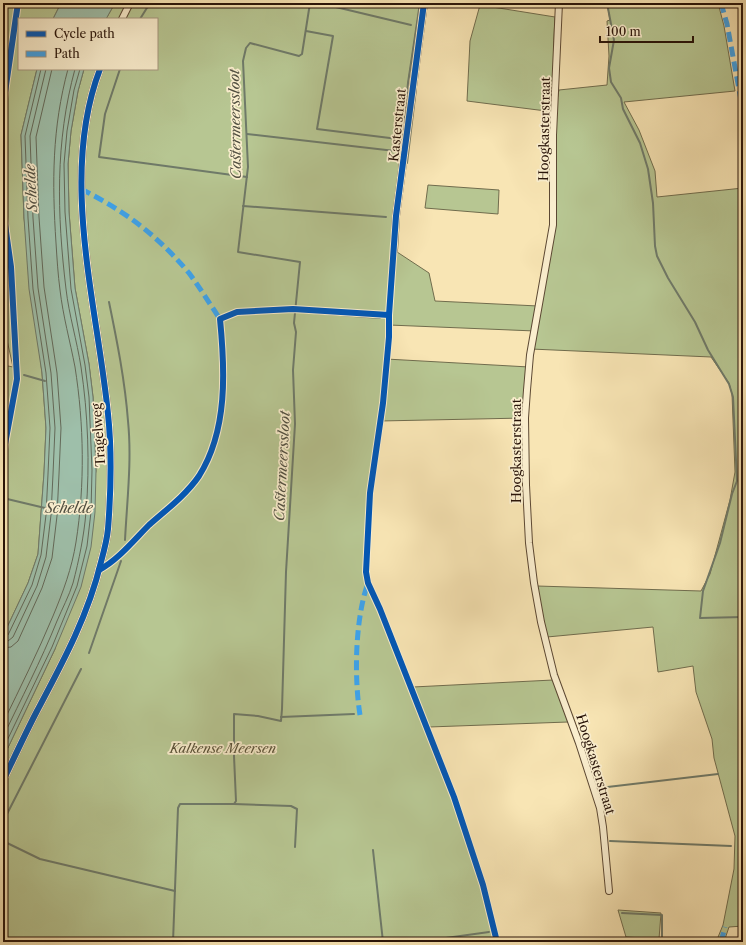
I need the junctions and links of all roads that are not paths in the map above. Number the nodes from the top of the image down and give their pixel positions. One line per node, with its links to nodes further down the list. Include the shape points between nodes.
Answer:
1 (130, 3): 4 (street)
2 (424, 3): 6 (street, Kasterstraat, via 396,216)
3 (559, 3): 8 (street, Hoogkasterstraat, via 553,135 554,225 530,355 525,418 529,543 541,622 554,675 600,808)
4 (122, 18)
5 (100, 70): 7 (street, Tragelweg, via 84,133 81,189 87,262 110,428 111,470 107,532 98,576 87,610)
6 (394, 250)
7 (3, 782)
8 (609, 891)

